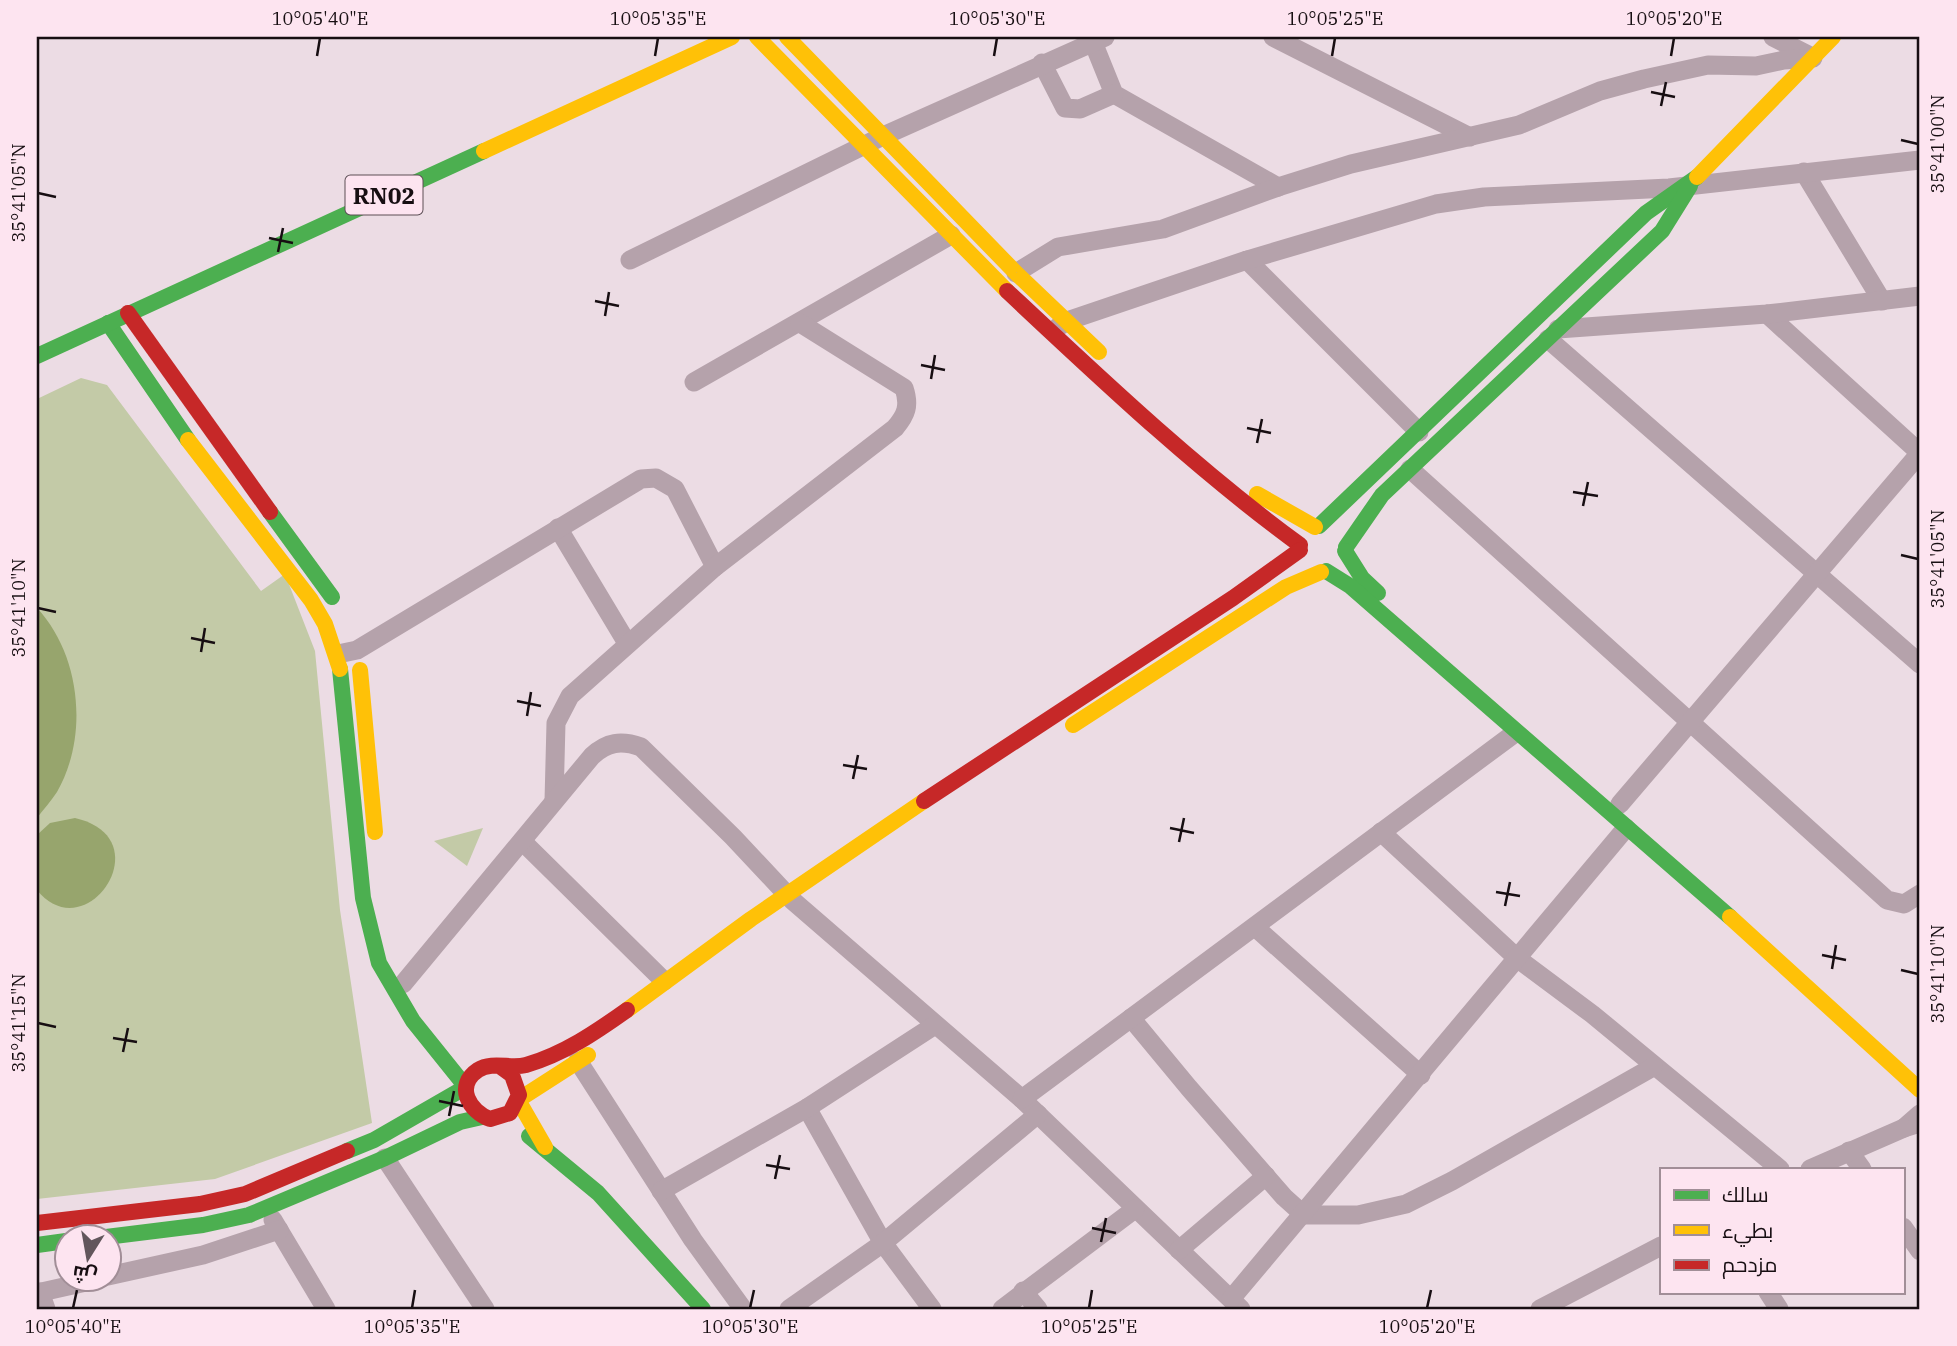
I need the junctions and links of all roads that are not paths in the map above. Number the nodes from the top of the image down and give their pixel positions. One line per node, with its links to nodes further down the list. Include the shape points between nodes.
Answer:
1 (757, 37): 13 (street)
2 (787, 37): 11 (street)
3 (1273, 37): 12 (street)
4 (1773, 37): 8 (street)
5 (1833, 37): 8 (street)
6 (1099, 39): 9 (street); 10 (street)
7 (719, 40): 24 (street, RN02)
8 (1813, 58): 12 (street, via 1756,66 1708,65 1644,79 1600,91 1519,125); 16 (street)
9 (1042, 63): 10 (street, via 1065,108 1080,109); 11 (street)
10 (1114, 94): 17 (street)
11 (881, 136): 13 (street); 21 (street)
12 (1470, 137): 17 (street, via 1351,164)
13 (862, 146): 18 (street); 19 (street)
14 (1920, 160): 15 (street)
15 (1804, 172): 16 (street); 23 (street)
16 (1690, 185): 20 (street, via 1436,204); 30 (street, via 1662,231); 34 (street, via 1646,213)
17 (1278, 187): 21 (street, via 1163,229 1058,247)
18 (951, 236): 28 (street); 29 (street)
19 (630, 260)
20 (1247, 260): 26 (street); 34 (street)
21 (1016, 273): 26 (street)
22 (1920, 296): 23 (street)
23 (1882, 301): 25 (street)
24 (128, 313): 27 (street, RN02); 45 (street)
25 (1767, 314): 30 (street); 35 (street)
26 (1067, 321): 29 (street); 32 (street)
27 (108, 323): 31 (street, RN02); 48 (street, via 216,478)
28 (800, 323): 33 (street); 42 (street, via 904,388 907,409 895,428)
29 (1051, 333): 40 (street)
30 (1553, 333): 37 (street); 44 (street)
31 (37, 356)
32 (1111, 363)
33 (694, 382)
34 (1419, 432): 38 (street)
35 (1920, 453): 44 (street)
36 (1223, 463): 38 (street, via 1264,500)
37 (1410, 469): 41 (street, via 1373,505); 50 (street)
38 (1317, 526): 40 (street, via 1306,533); 41 (street, via 1339,532)
39 (558, 528): 42 (street, via 641,479 656,478 674,489); 47 (street); 48 (street)
40 (1300, 548): 43 (street, via 1307,565); 62 (street, via 1272,573 1181,630)
41 (1345, 549): 43 (street, via 1342,562); 54 (street, via 1362,578 1417,629)
42 (715, 567): 47 (street)
43 (1324, 571): 51 (street, via 1350,586); 52 (street, via 1286,587)
44 (1817, 571): 49 (street); 50 (street)
45 (339, 609)
46 (349, 629): 48 (street)
47 (627, 643): 53 (street, via 561,709 554,737)
48 (347, 652): 58 (street); 78 (street, via 363,898 376,953 394,994)
49 (1920, 664)
50 (1689, 721): 54 (street); 60 (street, via 1887,900 1904,904)
51 (1515, 733): 55 (street); 56 (street)
52 (1054, 738)
53 (554, 801): 57 (street); 62 (street, via 601,748 617,743 641,747)
54 (1620, 804): 69 (street)
55 (1626, 828): 66 (street); 79 (street)
56 (1381, 832): 64 (street); 66 (street)
57 (522, 841): 67 (street); 68 (street)
58 (376, 846)
59 (822, 891): 62 (street)
60 (1920, 894)
61 (381, 899): 68 (street, via 388,949)
62 (793, 900): 63 (street); 67 (street); 71 (street)
63 (777, 922)
64 (1255, 927): 70 (street); 77 (street)
65 (743, 945): 74 (street)
66 (1518, 959): 76 (street); 77 (street)
67 (664, 981): 75 (street, via 589,1037 523,1066)
68 (403, 984): 72 (street)
69 (1858, 1011)
70 (1131, 1018): 80 (street); 93 (street)
71 (935, 1025): 80 (street); 82 (street)
72 (454, 1045)
73 (468, 1055): 75 (street)
74 (578, 1061): 81 (street); 95 (street)
75 (496, 1066): 78 (street, via 475,1072); 81 (street, via 515,1078)
76 (1653, 1067): 90 (street); 98 (street, via 1406,1203 1358,1215)
77 (1421, 1075): 98 (street)
78 (466, 1087): 85 (street, via 469,1105); 94 (street, via 374,1140)
79 (1920, 1090)
80 (1023, 1099): 83 (street)
81 (518, 1100): 85 (street, via 507,1115); 87 (street)
82 (807, 1108): 95 (street); 103 (street)
83 (1038, 1114): 97 (street); 103 (street)
84 (1920, 1114): 86 (street)
85 (487, 1118): 87 (street, via 517,1129); 89 (street, via 460,1122)
86 (1912, 1125): 88 (street)
87 (545, 1147): 113 (street, via 618,1215)
88 (1849, 1151): 91 (street); 92 (street)
89 (385, 1158): 96 (street); 112 (street)
90 (1779, 1168)
91 (1812, 1168)
92 (1861, 1168)
93 (1266, 1176): 98 (street); 105 (street)
94 (259, 1188): 96 (street); 99 (street, via 200,1204)
95 (661, 1191): 114 (street)
96 (266, 1208): 101 (street); 102 (street, via 203,1225)
97 (1135, 1209): 105 (street); 108 (street)
98 (1304, 1215): 110 (street)
99 (37, 1223)
100 (1904, 1228): 106 (street)
101 (279, 1230): 107 (street, via 203,1255); 111 (street)
102 (122, 1234)
103 (883, 1243): 115 (street); 116 (street)
104 (1660, 1247): 119 (street)
105 (1179, 1250): 110 (street)
106 (1920, 1251)
107 (122, 1273)
108 (1023, 1292): 117 (street); 118 (street)
109 (1769, 1294): 120 (street)
110 (1236, 1304)
111 (326, 1309)
112 (485, 1309)
113 (702, 1309)
114 (743, 1309)
115 (789, 1309)
116 (932, 1309)
117 (1002, 1309)
118 (1038, 1309)
119 (1540, 1309)
120 (1779, 1309)

